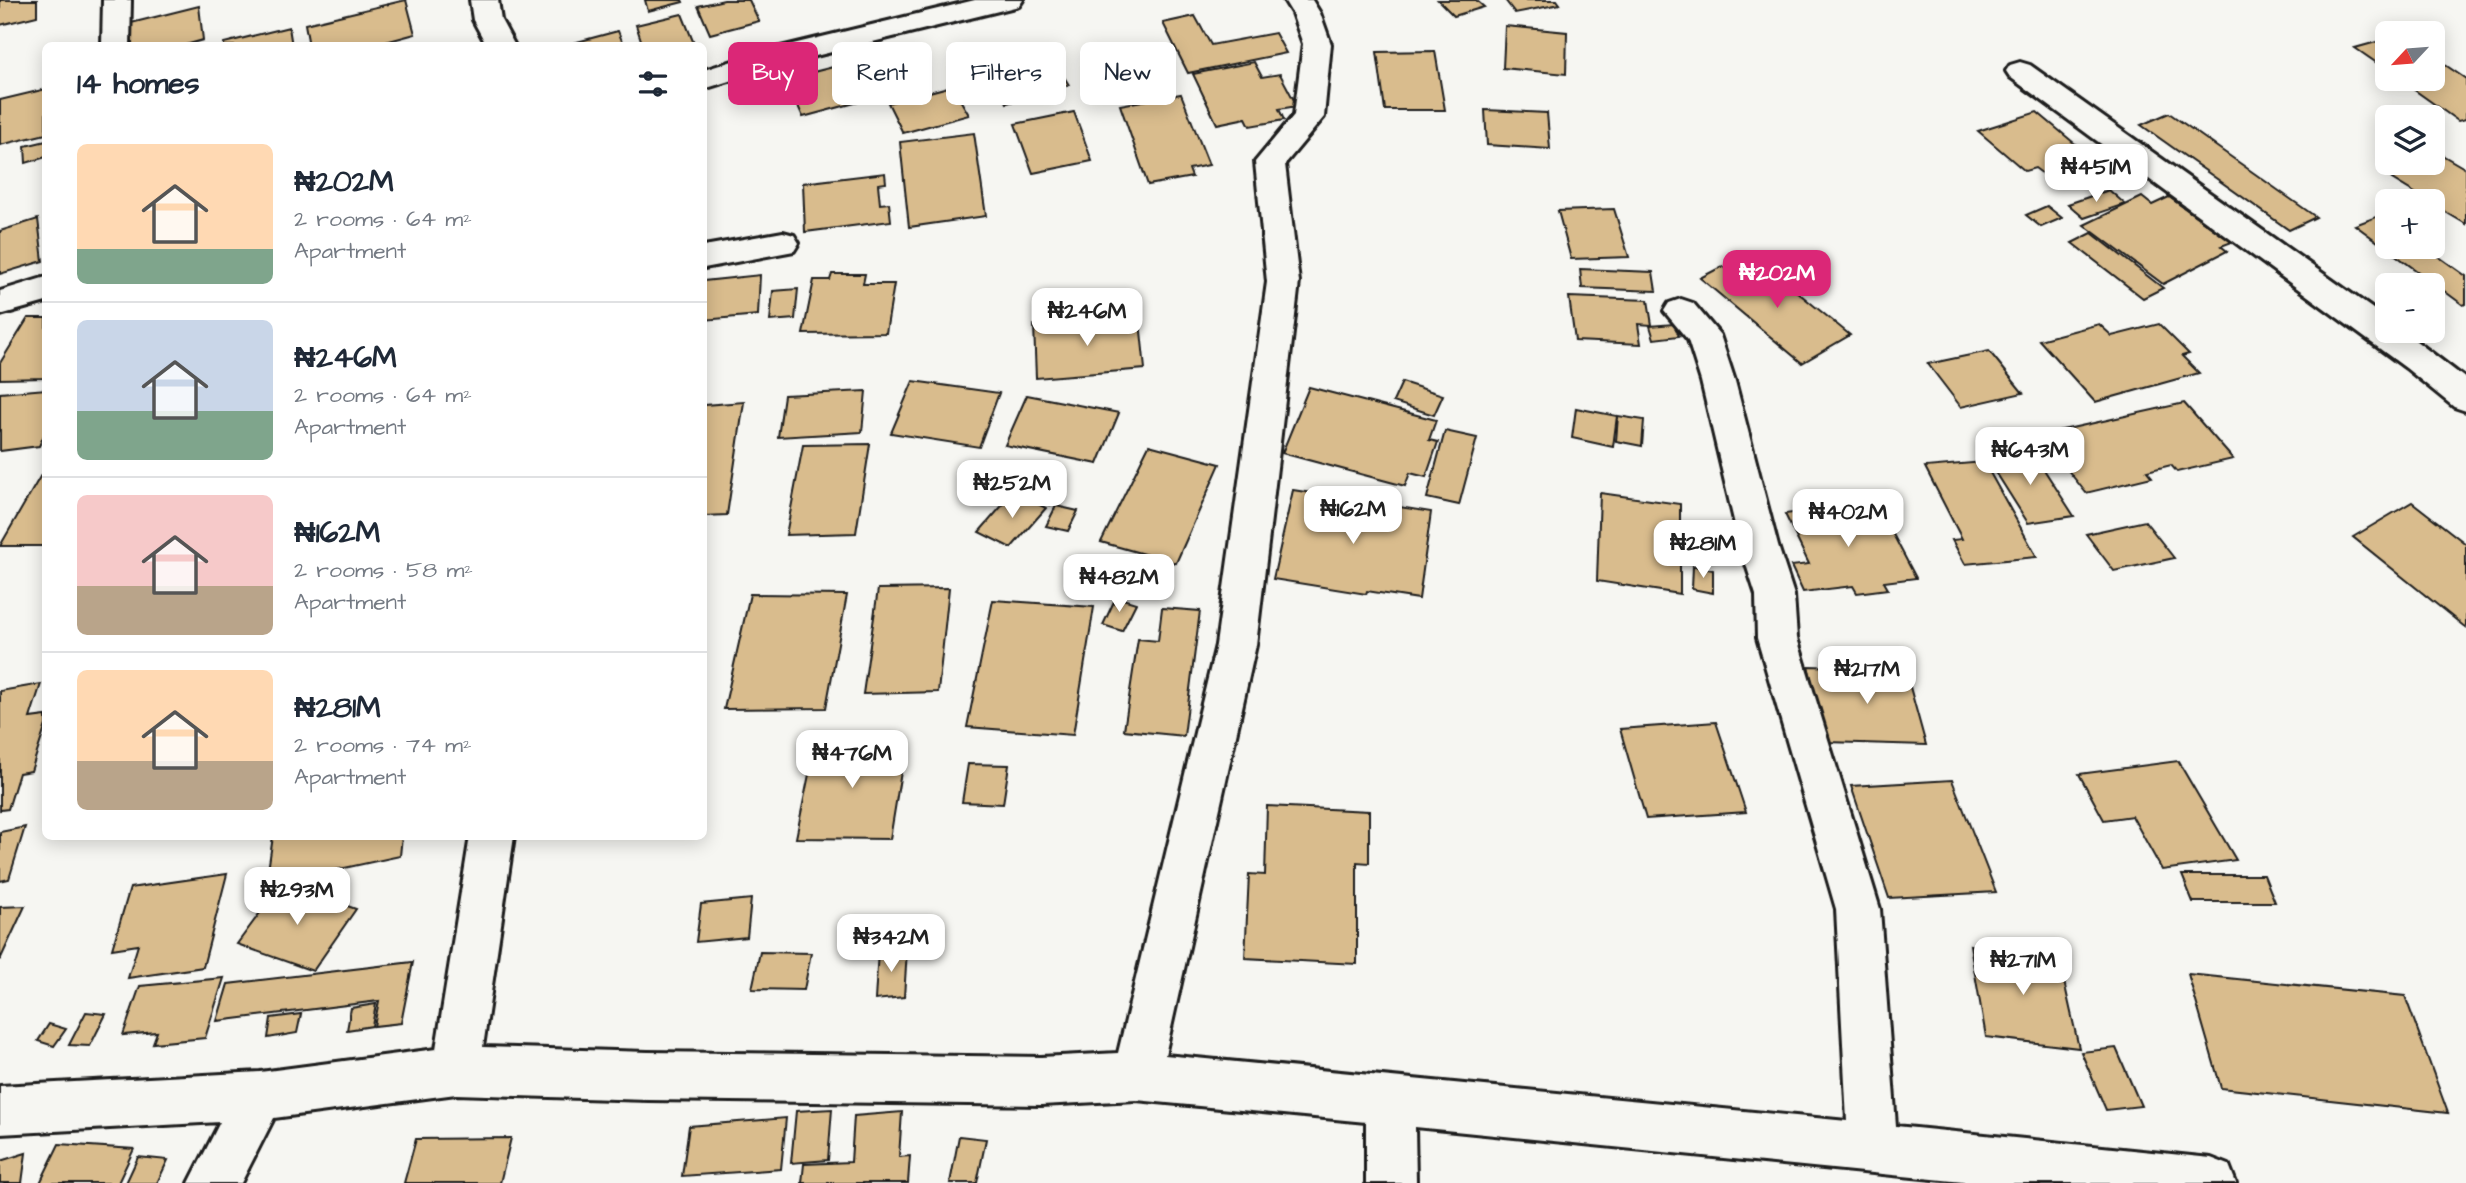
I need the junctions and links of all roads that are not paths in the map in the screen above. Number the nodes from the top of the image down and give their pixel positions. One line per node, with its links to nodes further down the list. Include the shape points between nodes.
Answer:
1 (117, 0): 5 (street)
2 (484, 0): 6 (street, via 487,20)
3 (1009, 0): 8 (street, via 869,22)
4 (1298, 0): 17 (street, via 1317,44 1310,117 1270,162 1283,282 1236,645)
5 (117, 42)
6 (499, 42)
7 (2020, 71): 14 (street)
8 (707, 79)
9 (783, 243): 10 (street)
10 (707, 256)
11 (22, 296): 13 (street)
12 (1681, 311): 21 (street, via 1703,335 1718,381 1775,595 1777,638 1858,909)
13 (0, 324)
14 (2466, 398)
15 (492, 840): 16 (street)
16 (456, 1070): 17 (street, via 1000,1080); 18 (street)
17 (1136, 1076): 19 (street)
18 (260, 1096): 20 (street); 22 (street)
19 (1390, 1100): 21 (street); 23 (street)
20 (0, 1110)
21 (1873, 1149): 24 (street)
22 (214, 1183)
23 (1391, 1183)
24 (2211, 1183)

